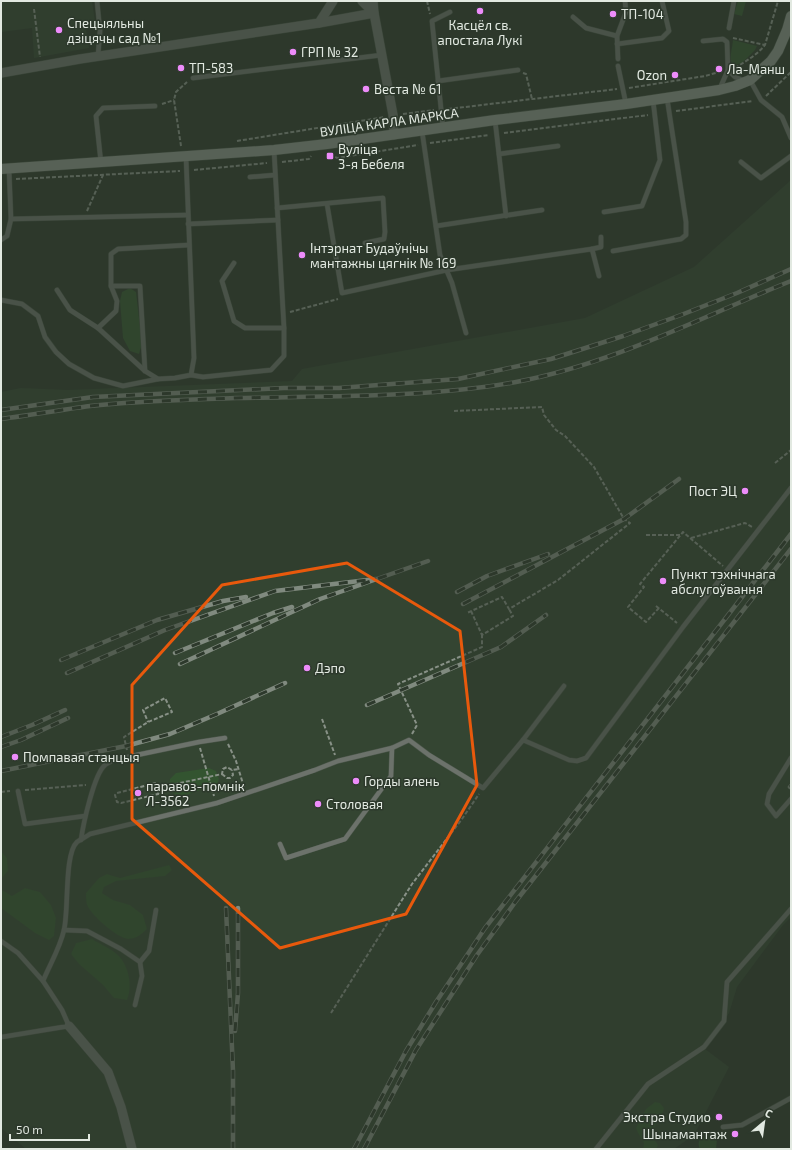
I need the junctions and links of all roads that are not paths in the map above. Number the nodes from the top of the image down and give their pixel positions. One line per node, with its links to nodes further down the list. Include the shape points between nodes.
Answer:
1 (97, 1): 18 (lane, via 100,31)
2 (333, 1): 12 (street)
3 (362, 1): 9 (street)
4 (372, 1): 9 (street)
5 (625, 1): 14 (lane, via 626,12)
6 (662, 1): 16 (lane, via 669,31 662,38)
7 (734, 1): 13 (lane)
8 (450, 12): 25 (lane, via 432,21)
9 (374, 13): 12 (street); 17 (street)
10 (791, 16): 26 (main road, ВУЛІЦА КАРЛА МАРКСА, via 778,51 771,61)
11 (573, 17): 14 (lane, via 586,28)
12 (319, 23): 18 (street)
13 (729, 28)
14 (617, 36): 16 (lane)
15 (703, 41): 22 (lane, via 723,39 727,42)
16 (617, 44): 19 (lane)
17 (382, 55): 24 (lane); 35 (street)
18 (98, 56): 23 (street)
19 (618, 59)
20 (618, 66): 30 (lane)
21 (518, 70): 25 (lane)
22 (728, 70): 26 (lane, via 735,77); 27 (lane)
23 (1, 73)
24 (193, 78)
25 (438, 80): 33 (lane)
26 (748, 81): 27 (main road, ВУЛІЦА КАРЛА МАРКСА); 36 (lane, via 761,100 782,117)
27 (719, 90): 28 (main road, ВУЛІЦА КАРЛА МАРКСА)
28 (667, 98): 29 (main road, ВУЛІЦА КАРЛА МАРКСА); 62 (lane, via 686,236 681,240)
29 (653, 100): 30 (main road, ВУЛІЦА КАРЛА МАРКСА); 50 (lane, via 660,160 642,206)
30 (626, 104): 32 (main road, ВУЛІЦА КАРЛА МАРКСА)
31 (155, 106): 43 (lane, via 103,108 99,112 96,116)
32 (495, 120): 33 (main road, ВУЛІЦА КАРЛА МАРКСА); 39 (lane)
33 (443, 128): 34 (main road, ВУЛІЦА КАРЛА МАРКСА)
34 (422, 131): 35 (main road, ВУЛІЦА КАРЛА МАРКСА); 56 (lane)
35 (394, 135): 38 (main road, ВУЛІЦА КАРЛА МАРКСА)
36 (791, 138)
37 (558, 146): 39 (lane)
38 (274, 150): 40 (main road, ВУЛІЦА КАРЛА МАРКСА); 45 (lane)
39 (499, 154): 52 (lane)
40 (186, 156): 43 (main road, ВУЛІЦА КАРЛА МАРКСА); 51 (lane)
41 (791, 156): 42 (lane, via 761,178)
42 (742, 162)
43 (101, 163): 44 (main road, ВУЛІЦА КАРЛА МАРКСА)
44 (5, 169): 53 (lane)
45 (275, 175): 46 (lane); 48 (lane)
46 (250, 177)
47 (327, 204): 48 (lane); 59 (lane, via 383,198 386,232 384,239); 64 (lane, via 342,292)
48 (277, 208): 54 (lane)
49 (542, 210): 52 (lane)
50 (604, 212)
51 (188, 215): 53 (lane); 55 (lane)
52 (506, 216): 56 (lane)
53 (11, 219): 58 (lane, via 7,236)
54 (278, 220): 55 (lane); 70 (lane)
55 (188, 224): 60 (lane)
56 (436, 226): 64 (lane, via 440,255)
57 (601, 237): 61 (lane, via 601,247)
58 (1, 240)
59 (365, 243)
60 (189, 245): 66 (lane, via 118,249 111,254); 73 (lane, via 194,358)
61 (592, 249): 64 (lane); 65 (lane)
62 (613, 250)
63 (234, 263): 70 (lane, via 222,281 234,321 245,328)
64 (447, 270): 71 (lane)
65 (598, 276)
66 (111, 286): 69 (lane, via 116,311); 72 (lane, via 140,286)
67 (57, 290): 69 (lane, via 70,310)
68 (1, 300): 74 (lane, via 22,304 38,316 45,337 56,352 69,364 94,378 123,386)
69 (98, 328): 72 (lane)
70 (284, 328): 73 (lane, via 284,356 271,370 203,377)
71 (466, 333)
72 (145, 371): 74 (lane)
73 (192, 375): 74 (lane)
74 (158, 379)
75 (791, 488): 78 (lane, via 586,758 569,760)
76 (564, 686): 78 (lane)
77 (225, 738): 83 (lane, via 113,760 104,765)
78 (523, 740): 79 (lane, via 483,788 409,740)
79 (392, 748): 84 (lane, via 338,761 217,803 90,834); 85 (lane, via 391,776 345,839 286,858)
80 (791, 758): 82 (lane, via 769,794 767,804 776,816)
81 (18, 791): 83 (lane, via 25,824)
82 (791, 799)
83 (85, 816): 84 (lane)
84 (81, 840): 88 (lane, via 76,843 70,857)
85 (280, 844)
86 (791, 908): 98 (lane, via 727,982 724,1021 704,1047 648,1084)
87 (156, 910): 90 (lane, via 149,951)
88 (64, 930): 90 (lane, via 87,931); 91 (lane, via 57,953)
89 (1, 941): 91 (lane, via 18,953)
90 (140, 962): 92 (lane, via 142,976)
91 (43, 981): 93 (lane)
92 (136, 1005)
93 (69, 1026): 94 (lane); 97 (street, via 108,1072)
94 (2, 1037)
95 (791, 1098): 96 (lane, via 742,1125)
96 (723, 1126)
97 (132, 1149)
98 (596, 1149)

